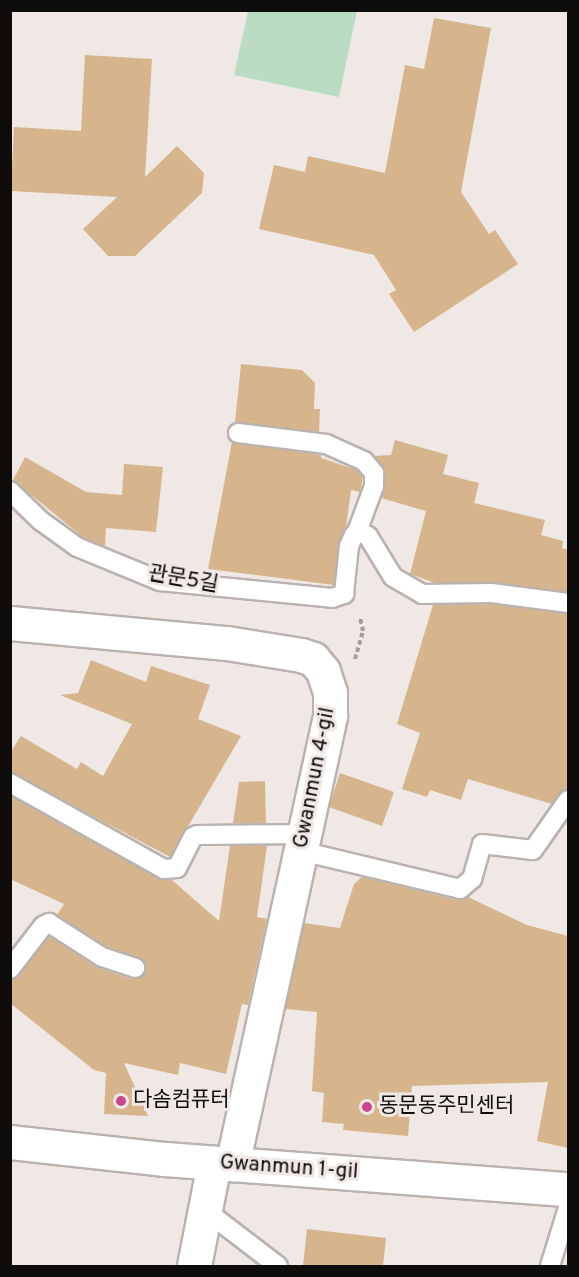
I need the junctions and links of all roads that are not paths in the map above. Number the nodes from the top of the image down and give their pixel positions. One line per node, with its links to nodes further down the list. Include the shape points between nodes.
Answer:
1 (238, 433): 3 (lane, via 326,444 364,461 374,473 374,486)
2 (10, 491): 3 (lane, 관문5길, via 59,536 147,577 332,598 344,594 349,546)
3 (357, 532): 4 (lane, via 368,536 393,577 422,594 491,593)
4 (568, 603)
5 (10, 623): 8 (street, Gwanmun 4-gil, via 227,643 313,659 327,681 331,709)
6 (10, 783): 8 (lane, via 164,869 177,868 190,841 197,836)
7 (568, 800): 8 (lane, via 533,850 482,844 472,879 462,889)
8 (302, 843): 12 (street, Gwanmun 4-gil)
9 (135, 968): 10 (lane, via 102,957 49,923)
10 (10, 969)
11 (10, 1142): 12 (street, Gwanmun 1-gil)
12 (223, 1164): 13 (street, Gwanmun 1-gil); 15 (street, Gwanmun 4-gil)
13 (568, 1189)
14 (568, 1208): 18 (lane)
15 (205, 1210): 16 (street, Gwanmun 4-gil); 17 (lane)
16 (194, 1266)
17 (278, 1266)
18 (550, 1266)

